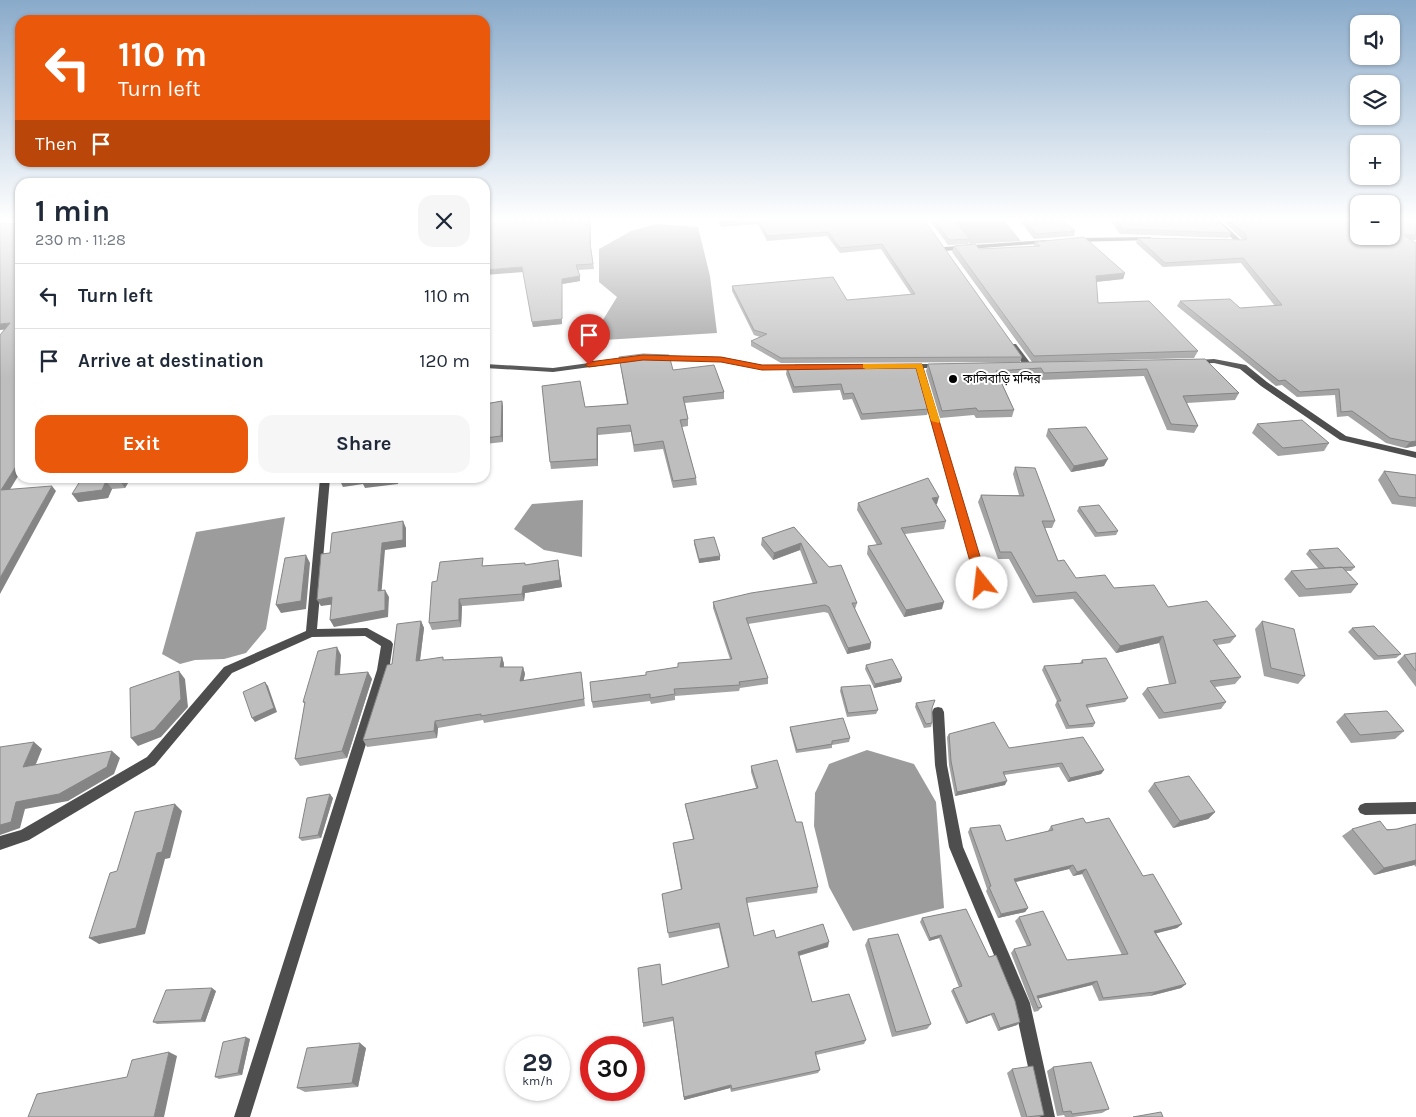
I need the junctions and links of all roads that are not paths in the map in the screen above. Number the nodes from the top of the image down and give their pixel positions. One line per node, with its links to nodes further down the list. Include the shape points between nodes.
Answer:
1 (1008, 339): 8 (street)
2 (1188, 362): 11 (street, via 1214,361 1242,367 1343,438)
3 (490, 366): 10 (street, via 553,370 643,357 721,360 762,367)
4 (890, 366): 5 (street)
5 (919, 366): 6 (street); 13 (street)
6 (947, 366)
7 (1020, 366): 8 (street)
8 (1030, 366): 9 (street)
9 (1047, 366)
10 (821, 367)
11 (1416, 455)
12 (325, 483): 14 (street)
13 (982, 583)
14 (311, 633): 18 (street, via 228,670 151,761 24,835); 19 (street, via 367,632 387,644 383,670)
15 (938, 712): 20 (street, via 941,765 956,847 1022,1003)
16 (1416, 808): 17 (street)
17 (1365, 809)
18 (0, 843)
19 (242, 1117)
20 (1048, 1117)

